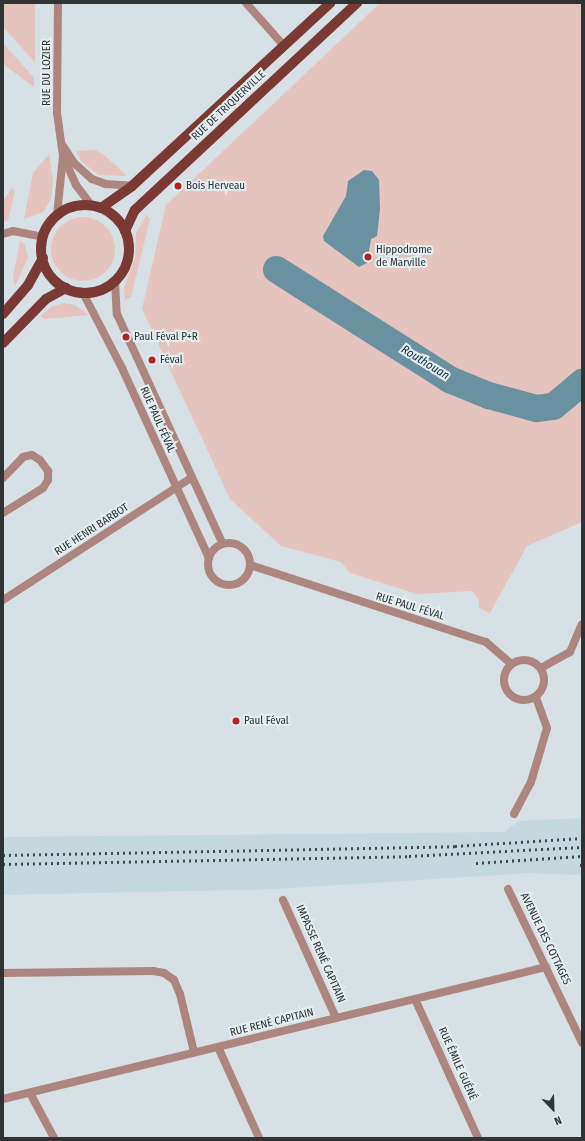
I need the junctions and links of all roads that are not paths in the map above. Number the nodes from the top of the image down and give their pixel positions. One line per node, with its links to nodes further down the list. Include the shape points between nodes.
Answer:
1 (246, 3): 5 (street)
2 (330, 3): 5 (main road, RUE DE TRIQUERVILLE)
3 (357, 3): 12 (main road, RUE DE TRIQUERVILLE, via 135,210)
4 (57, 4): 6 (street, RUE DU LOZIER, via 57,113)
5 (284, 46): 8 (main road, RUE DE TRIQUERVILLE)
6 (61, 144): 7 (street, RUE DU LOZIER); 8 (street, RUE DU LOZIER, via 74,163 92,179 106,184)
7 (63, 156): 9 (street, RUE DU LOZIER, via 76,185); 11 (street, RUE DU LOZIER)
8 (132, 186): 10 (main road, RUE DE TRIQUERVILLE)
9 (91, 206): 10 (main road); 11 (main road, via 71,208)
10 (101, 208): 12 (main road, via 115,217)
11 (58, 215): 14 (main road)
12 (125, 231): 16 (main road, via 128,258)
13 (3, 234): 14 (street, via 13,231)
14 (43, 237): 15 (main road)
15 (43, 258): 17 (main road, via 48,273); 19 (main road, via 28,285)
16 (115, 281): 18 (main road, via 103,289); 22 (street, RUE PAUL FÉVAL, via 117,314)
17 (66, 288): 18 (main road); 20 (main road, via 46,299)
18 (83, 293): 23 (street, RUE PAUL FÉVAL, via 122,368)
19 (3, 314)
20 (3, 343)
21 (3, 478): 24 (street, via 23,457 32,455 40,460 48,471 48,480 43,488)
22 (191, 478): 23 (street, RUE HENRI BARBOT); 25 (street, RUE PAUL FÉVAL)
23 (176, 488): 26 (street, RUE PAUL FÉVAL, via 200,534); 28 (street, RUE HENRI BARBOT)
24 (3, 513)
25 (223, 544): 26 (street); 27 (street, via 242,547)
26 (209, 558): 27 (street, via 210,571 224,584 242,581)
27 (250, 566): 30 (street, RUE PAUL FÉVAL, via 486,642)
28 (3, 600)
29 (582, 624): 31 (street, via 570,652)
30 (511, 664): 31 (street, via 530,660); 32 (street, via 504,676 506,690 522,700)
31 (541, 668): 32 (street, via 545,682)
32 (536, 697): 33 (street, via 547,728 531,782)
33 (514, 814)
34 (508, 889): 36 (street, AVENUE DES COTTAGES)
35 (283, 900): 39 (street, IMPASSE RENÉ CAPITAIN)
36 (546, 967): 38 (street, RUE RENÉ CAPITAIN); 40 (street, AVENUE DES COTTAGES)
37 (3, 973): 42 (street, via 153,970 164,974 174,980 180,994)
38 (415, 999): 39 (street, RUE RENÉ CAPITAIN); 47 (street, RUE ÉMILE GUÉNÉ)
39 (336, 1018): 41 (street, RUE RENÉ CAPITAIN)
40 (582, 1043)
41 (218, 1048): 42 (street, RUE RENÉ CAPITAIN); 46 (street)
42 (194, 1052): 43 (street, RUE RENÉ CAPITAIN)
43 (30, 1093): 44 (street, RUE RENÉ CAPITAIN); 45 (street)
44 (3, 1099)
45 (54, 1138)
46 (259, 1138)
47 (478, 1138)

